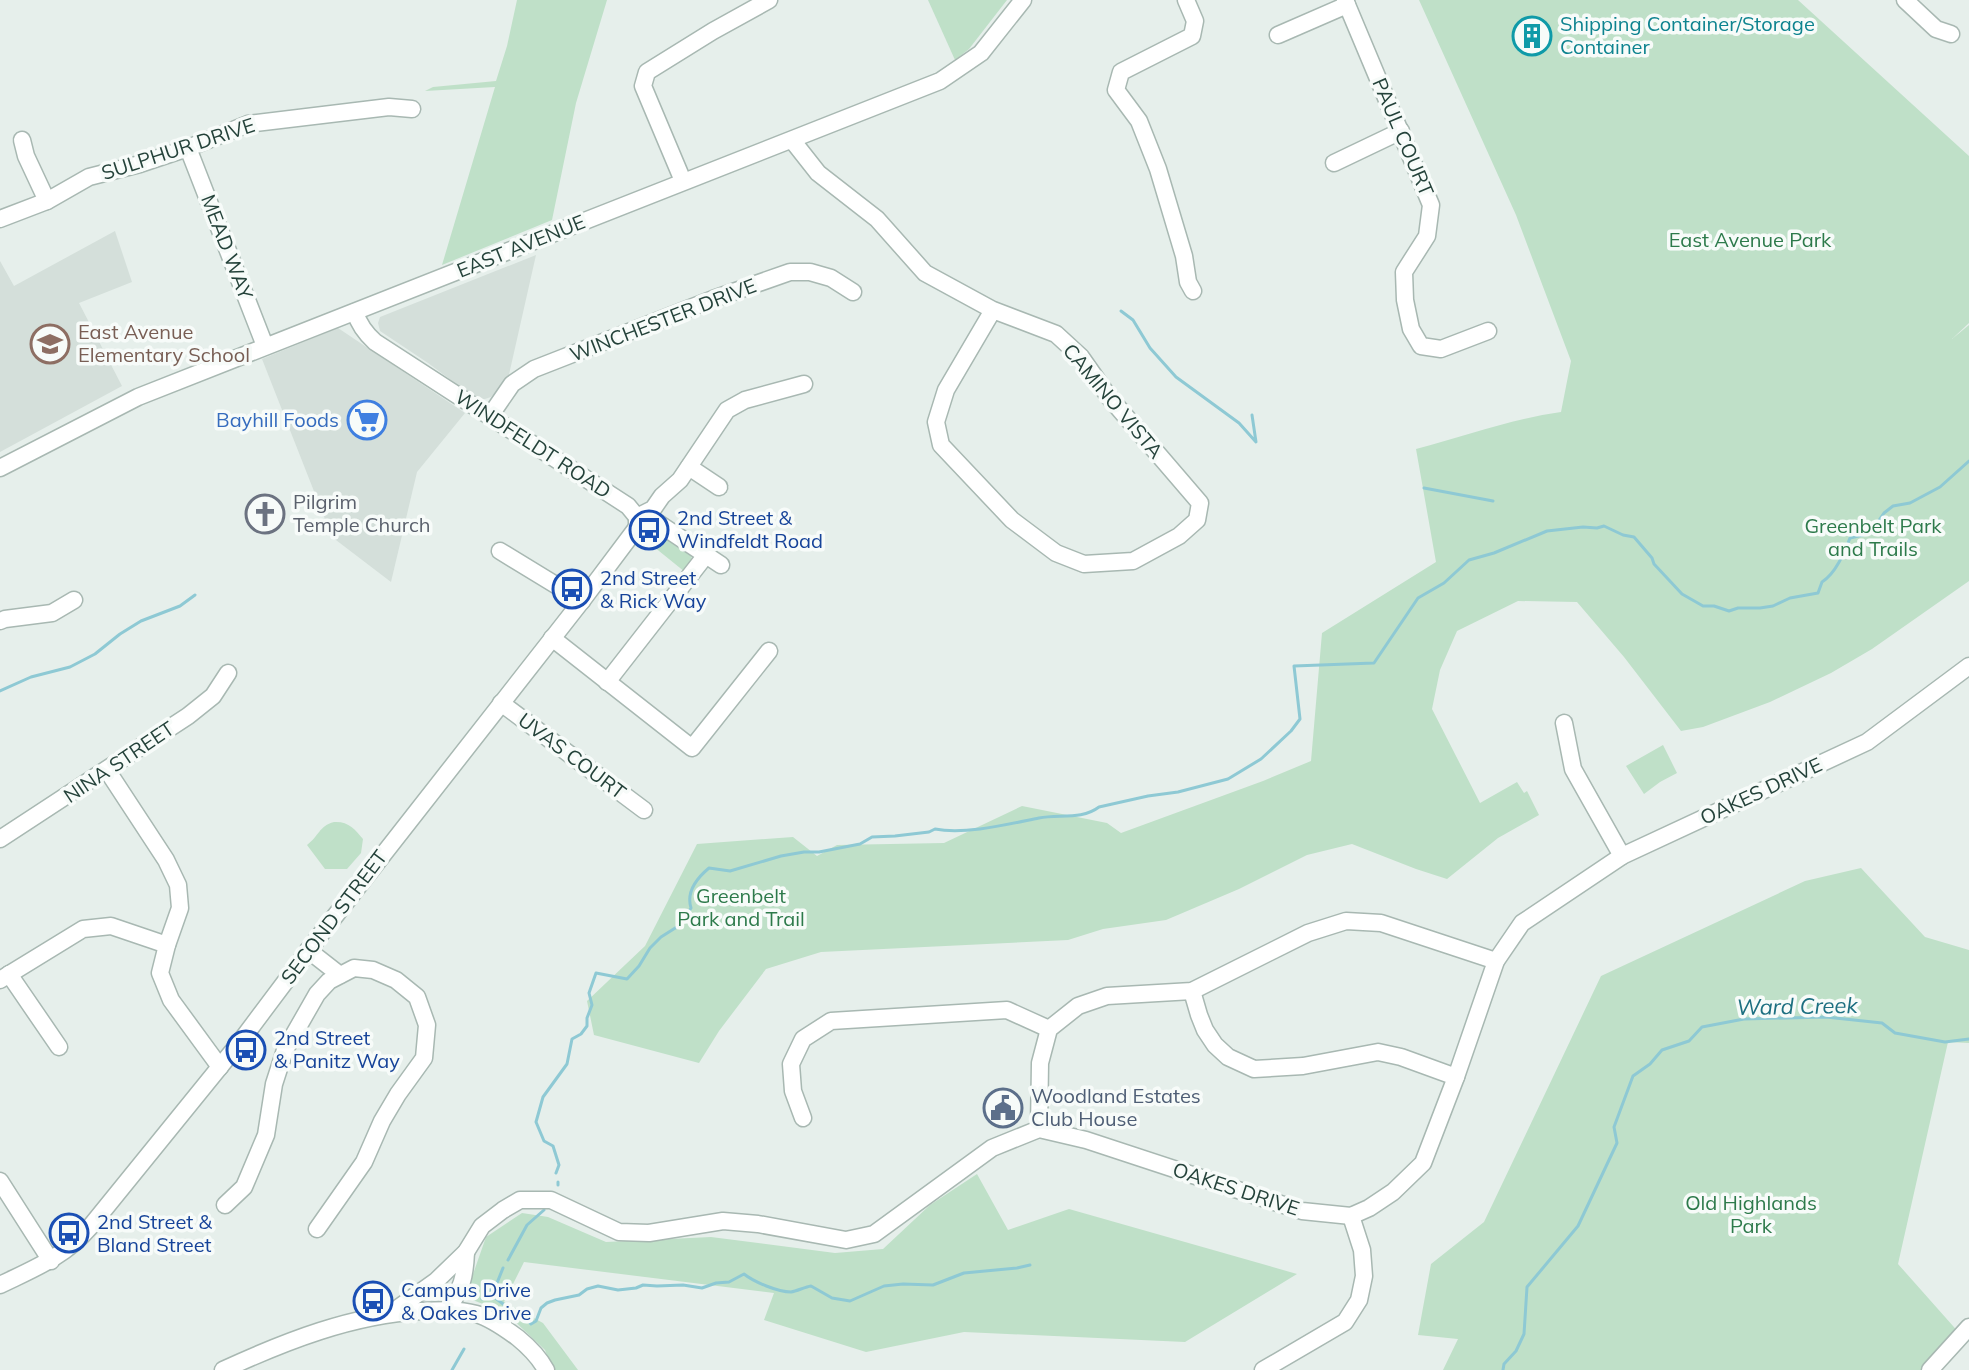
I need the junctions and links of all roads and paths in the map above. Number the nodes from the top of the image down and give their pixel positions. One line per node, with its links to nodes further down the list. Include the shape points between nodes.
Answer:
1 (769, 0): 14 (street, via 647,72 643,86)
2 (1023, 0): 11 (street, EAST AVENUE, via 981,53 940,81)
3 (1186, 0): 17 (street, via 1195,21 1192,36 1121,72 1116,90 1139,121 1158,169)
4 (1905, 0): 6 (street, via 1936,29)
5 (1346, 3): 7 (street); 9 (street, PAUL COURT)
6 (1951, 34)
7 (1278, 35)
8 (412, 109): 12 (street, SULPHUR DRIVE, via 389,107 248,124)
9 (1401, 131): 13 (street); 21 (street, PAUL COURT, via 1431,205 1427,236 1404,272 1411,329 1421,346 1441,349)
10 (22, 140): 15 (street)
11 (792, 140): 14 (street, EAST AVENUE); 19 (street, CAMINO VISTA, via 818,173 877,219 925,273)
12 (188, 148): 15 (street, SULPHUR DRIVE, via 89,177); 22 (street, MEAD WAY)
13 (1334, 163)
14 (683, 181): 20 (street, EAST AVENUE)
15 (47, 201): 16 (street, SULPHUR DRIVE)
16 (0, 219)
17 (1193, 291)
18 (853, 292): 24 (street, WINCHESTER DRIVE, via 831,278 790,272 534,369 512,384)
19 (993, 310): 19 (street, CAMINO VISTA, via 946,390 936,422 941,445 1012,520 1056,553 1084,564 1133,561 1197,520 1200,503 1081,357 1056,334)
20 (355, 312): 22 (street, EAST AVENUE); 24 (street, WINDFELDT ROAD, via 375,342)
21 (1488, 331)
22 (265, 346): 26 (street, EAST AVENUE, via 138,397)
23 (804, 384): 25 (street, via 727,410)
24 (490, 416): 28 (street, WINDFELDT ROAD)
25 (689, 467): 27 (street); 28 (street, via 653,509)
26 (0, 468)
27 (719, 487)
28 (637, 517): 30 (street, WINDFELDT ROAD, via 655,521); 33 (street, SECOND STREET, via 635,530)
29 (500, 551): 33 (street)
30 (706, 555): 31 (street, WINDFELDT ROAD); 39 (street)
31 (721, 565)
32 (74, 600): 34 (street, via 52,613)
33 (582, 601): 35 (street, SECOND STREET)
34 (0, 621)
35 (552, 638): 39 (street); 40 (street, SECOND STREET)
36 (769, 651): 39 (street, via 692,748)
37 (1969, 666): 45 (street, OAKES DRIVE, via 1867,742)
38 (228, 673): 42 (street, NINA STREET, via 213,696)
39 (607, 682)
40 (501, 703): 43 (street, UVAS COURT); 47 (street, SECOND STREET)
41 (1564, 723): 45 (street, via 1573,769)
42 (107, 770): 44 (street, NINA STREET); 46 (street, via 178,885 180,908)
43 (644, 810)
44 (0, 839)
45 (1622, 856): 48 (street, OAKES DRIVE, via 1522,923)
46 (167, 945): 49 (street, via 111,926 83,929); 54 (street, via 160,973 171,1000)
47 (305, 954): 50 (street); 54 (street, SECOND STREET)
48 (1496, 961): 51 (street, via 1381,923 1346,921 1308,933); 55 (street, OAKES DRIVE)
49 (5, 977): 53 (street)
50 (335, 978): 59 (street, via 317,994 285,1050 266,1135 244,1187); 61 (street, via 354,968 396,980 417,997 427,1025 424,1058 382,1121 364,1162)
51 (1192, 991): 52 (street, via 1107,996 1078,1006); 55 (street, via 1215,1045 1254,1069 1378,1052)
52 (1049, 1029): 56 (street, via 1007,1010 831,1021 803,1039 791,1064); 57 (street, via 1040,1063)
53 (59, 1047)
54 (220, 1067): 63 (street, SECOND STREET, via 84,1233)
55 (1456, 1077): 60 (street, OAKES DRIVE, via 1423,1163 1393,1192)
56 (803, 1118)
57 (1039, 1129): 60 (street, OAKES DRIVE, via 1302,1211); 62 (street, via 992,1148 874,1234 846,1240 723,1221 649,1233 619,1232 551,1200 520,1200 482,1226)
58 (0, 1181): 63 (street)
59 (225, 1205)
60 (1351, 1216): 71 (street, via 1362,1250 1359,1300 1345,1322)
61 (317, 1229)
62 (466, 1252): 64 (street); 66 (street, via 459,1294)
63 (51, 1261): 65 (street, SECOND STREET)
64 (454, 1265): 66 (street); 67 (street)
65 (0, 1285)
66 (447, 1310): 67 (street); 70 (street, via 477,1314 504,1327)
67 (391, 1313): 69 (street, via 329,1328)
68 (1969, 1327): 72 (street)
69 (223, 1370)
70 (546, 1370)
71 (1263, 1370)
72 (1930, 1370)

